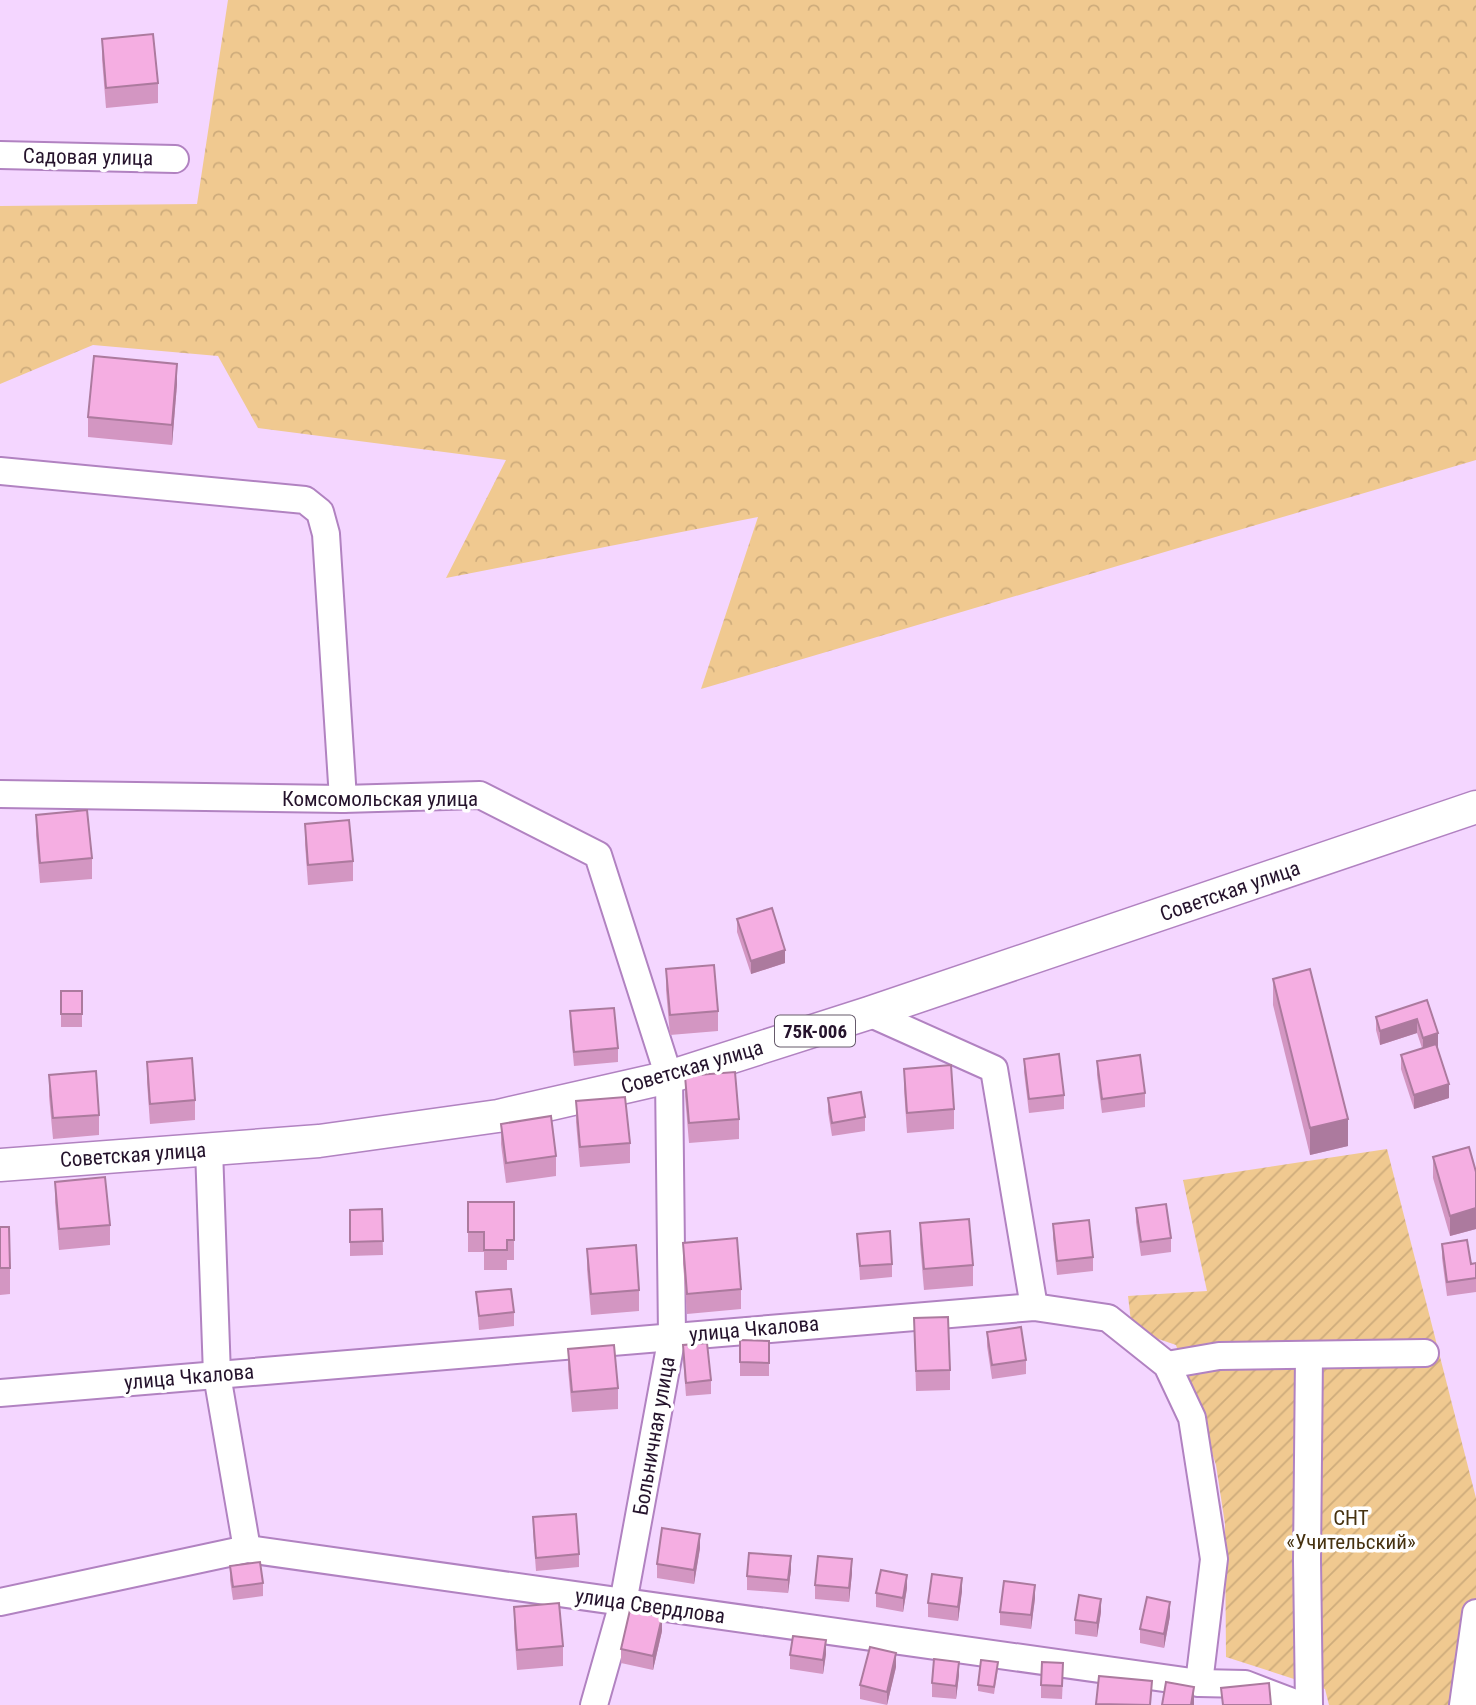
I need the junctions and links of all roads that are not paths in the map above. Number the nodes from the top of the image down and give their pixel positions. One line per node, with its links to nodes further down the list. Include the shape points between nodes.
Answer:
1 (0, 155): 2 (street, Садовая улица)
2 (176, 159)
3 (0, 471): 5 (street, via 305,500 320,512 327,534)
4 (0, 794): 5 (street, Комсомольская улица)
5 (343, 799): 8 (street, Комсомольская улица, via 480,795 597,855)
6 (1476, 807): 7 (main road, Советская улица / 75К-006)
7 (869, 1013): 8 (main road, Советская улица / 75К-006); 11 (street, via 994,1069)
8 (668, 1077): 9 (main road, Советская улица / 75К-006, via 498,1116 319,1141); 12 (street, Больничная улица)
9 (209, 1149): 10 (main road, Советская улица / 75К-006); 16 (street)
10 (0, 1165)
11 (1034, 1307): 12 (street, улица Чкалова); 15 (street, улица Чкалова, via 1108,1318)
12 (672, 1336): 16 (street, улица Чкалова); 20 (street, Больничная улица)
13 (1425, 1353): 14 (street)
14 (1309, 1355): 15 (street, via 1219,1356); 25 (street)
15 (1167, 1365): 22 (street, улица Чкалова, via 1192,1419 1214,1559)
16 (217, 1375): 17 (street, улица Чкалова); 18 (street)
17 (0, 1393)
18 (247, 1549): 19 (street, улица Свердлова); 20 (street, улица Свердлова)
19 (0, 1602)
20 (623, 1603): 22 (street, улица Свердлова); 23 (street, Больничная улица)
21 (1476, 1613): 26 (street)
22 (1199, 1683): 24 (street, улица Свердлова, via 1245,1684)
23 (594, 1705)
24 (1300, 1705)
25 (1309, 1705)
26 (1463, 1705)

